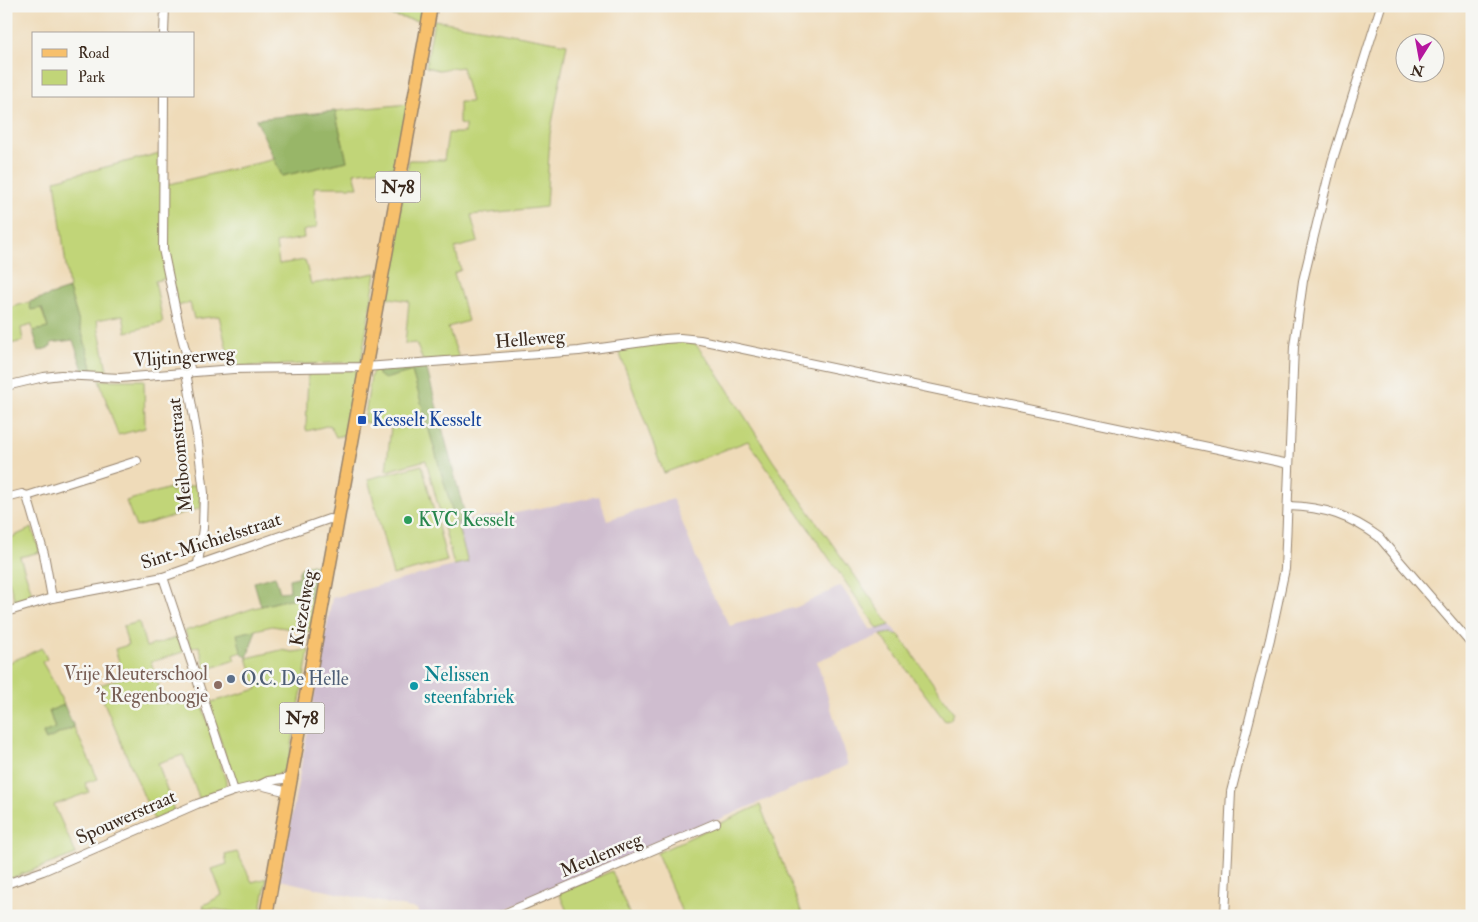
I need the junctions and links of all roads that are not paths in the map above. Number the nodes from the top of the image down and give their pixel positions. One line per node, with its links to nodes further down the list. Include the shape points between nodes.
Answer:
1 (164, 6): 4 (street)
2 (431, 6): 6 (main road, N78)
3 (1381, 6): 10 (street, via 1332,162 1303,281 1294,346)
4 (164, 32)
5 (164, 98): 7 (street, Meiboomstraat, via 164,249)
6 (366, 367): 7 (street, Vlijtingerweg); 10 (street, Helleweg, via 579,351 665,339 695,340); 14 (main road, Kiezelweg / N78)
7 (188, 372): 8 (street, Vlijtingerweg, via 120,378 61,375); 15 (street, Meiboomstraat, via 204,493)
8 (6, 386)
9 (137, 461): 11 (street)
10 (1289, 464): 13 (street)
11 (27, 496): 12 (street); 17 (street, via 44,554)
12 (6, 498)
13 (1288, 506): 19 (street, via 1319,508 1366,527 1380,538); 28 (street, via 1282,585 1231,792)
14 (338, 520): 15 (street, Sint-Michielsstraat, via 329,519); 20 (main road, Kiezelweg / N78)
15 (198, 564): 16 (street, Sint-Michielsstraat)
16 (163, 577): 17 (street, Sint-Michielsstraat); 22 (street)
17 (52, 598): 18 (street, Sint-Michielsstraat)
18 (6, 612)
19 (1472, 645)
20 (291, 778): 21 (street, Spouwerstraat); 23 (main road, Kiezelweg / N78)
21 (260, 785): 22 (street, Spouwerstraat); 23 (street, Spouwerstraat)
22 (234, 791): 25 (street, Spouwerstraat)
23 (288, 792): 26 (main road, Kiezelweg / N78)
24 (716, 823): 27 (street, Meulenweg)
25 (6, 884)
26 (266, 916)
27 (499, 916)
28 (1225, 916)

